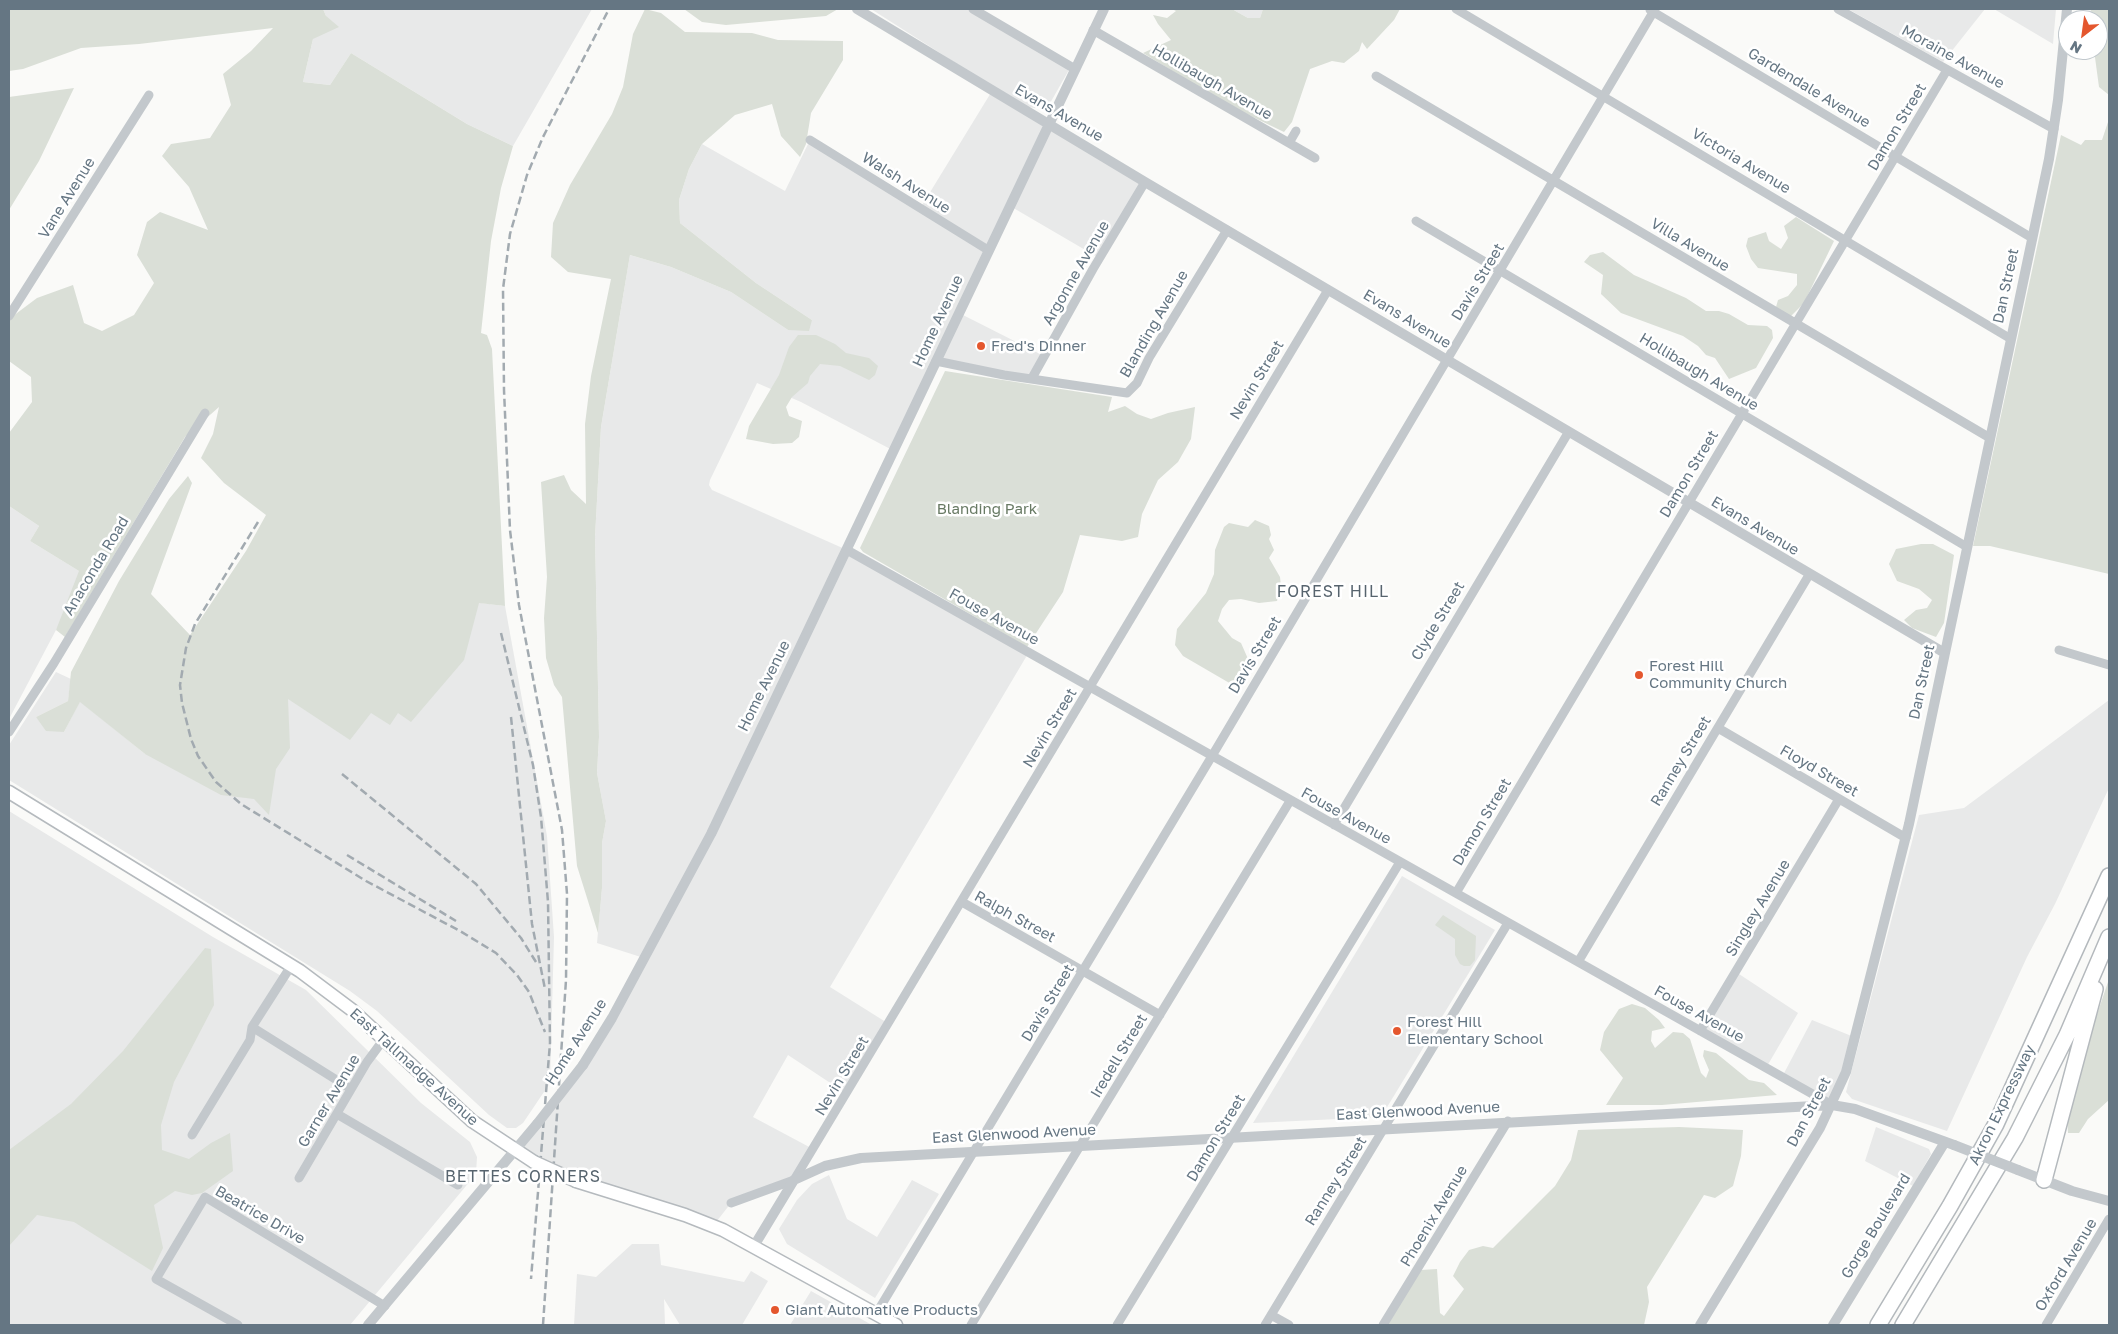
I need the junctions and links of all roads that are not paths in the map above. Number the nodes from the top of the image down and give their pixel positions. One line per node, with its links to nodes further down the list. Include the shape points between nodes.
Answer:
1 (857, 9): 14 (street, Evans Avenue)
2 (973, 9): 9 (street)
3 (1104, 9): 8 (street, Home Avenue)
4 (1456, 9): 13 (street, Victoria Avenue)
5 (1838, 9): 10 (street, Moraine Avenue)
6 (2067, 9): 15 (street, Dan Street)
7 (1652, 10): 13 (street, Davis Street); 19 (street, Gardendale Avenue)
8 (1093, 30): 9 (street, Home Avenue); 18 (street, Hollibaugh Avenue)
9 (1075, 69): 14 (street, Home Avenue)
10 (1947, 70): 15 (street, Moraine Avenue); 19 (street, Damon Street)
11 (1376, 76): 21 (street, Villa Avenue)
12 (149, 95): 30 (street, Vane Avenue)
13 (1604, 98): 21 (street, Davis Street); 26 (street, Victoria Avenue)
14 (1048, 124): 22 (street, Evans Avenue); 27 (street, Home Avenue)
15 (2054, 129): 25 (street, Dan Street)
16 (1296, 131): 18 (street)
17 (810, 140): 27 (street, Walsh Avenue)
18 (1289, 143): 20 (street, Hollibaugh Avenue)
19 (1896, 155): 25 (street, Gardendale Avenue); 26 (street, Damon Street)
20 (1316, 158)
21 (1554, 181): 28 (street, Davis Street); 31 (street, Villa Avenue)
22 (1145, 182): 24 (street, Evans Avenue); 35 (street, Argonne Avenue)
23 (1416, 220): 28 (street, Hollibaugh Avenue)
24 (1227, 230): 29 (street, Evans Avenue); 35 (street, Blanding Avenue, via 1133,388 1118,392)
25 (2032, 238): 32 (street, Dan Street)
26 (1846, 239): 31 (street, Damon Street); 32 (street, Victoria Avenue)
27 (988, 250): 34 (street, Home Avenue)
28 (1501, 271): 33 (street, Davis Street); 37 (street, Hollibaugh Avenue)
29 (1328, 290): 33 (street, Evans Avenue); 47 (street, Nevin Street)
30 (9, 316)
31 (1794, 324): 37 (street, Damon Street); 39 (street, Villa Avenue)
32 (2011, 339): 39 (street, Dan Street)
33 (1446, 360): 38 (street, Evans Avenue); 50 (street, Davis Street)
34 (936, 361): 35 (street, Blanding Avenue, via 965,369); 42 (street, Home Avenue)
35 (1032, 378)
36 (205, 413): 49 (street, Anaconda Road)
37 (1741, 414): 40 (street, Damon Street); 41 (street, Hollibaugh Avenue)
38 (1568, 432): 40 (street, Evans Avenue); 54 (street, Clyde Street)
39 (1990, 438): 41 (street, Dan Street)
40 (1688, 504): 43 (street, Evans Avenue); 58 (street, Damon Street)
41 (1967, 547): 45 (street, Dan Street)
42 (848, 550): 47 (street, Fouse Avenue); 78 (street, Home Avenue, bridge, via 712,834 612,1018 583,1065)
43 (1809, 575): 45 (street, Evans Avenue); 48 (street, Ranney Street)
44 (2059, 650): 46 (street)
45 (1943, 652): 55 (street, Dan Street)
46 (2109, 666)
47 (1090, 687): 50 (street, Fouse Avenue); 59 (street, Nevin Street)
48 (1718, 728): 52 (street, Floyd Street); 62 (street, Ranney Street)
49 (9, 732)
50 (1212, 756): 53 (street, Fouse Avenue); 64 (street, Davis Street)
51 (9, 792): 63 (main road, East Tallmadge Avenue)
52 (1840, 799): 55 (street, Floyd Street); 67 (street, Singley Avenue)
53 (1290, 801): 54 (street, Fouse Avenue); 65 (street, Iredell Street)
54 (1334, 825): 56 (street, Fouse Avenue)
55 (1906, 838): 70 (street, Dan Street, via 1846,1072)
56 (1400, 862): 58 (street, Fouse Avenue); 75 (street, Damon Street)
57 (2109, 876): 101 (highway, Akron Expressway, via 1996,1124)
58 (1456, 893): 60 (street, Fouse Avenue)
59 (962, 902): 64 (street, Ralph Street); 81 (street, Nevin Street)
60 (1508, 923): 62 (street, Fouse Avenue); 73 (street, Ranney Street)
61 (2109, 939): 82 (highway); 102 (highway, Akron Expressway, via 2067,1036 2016,1138)
62 (1578, 962): 67 (street, Fouse Avenue)
63 (291, 966): 66 (street); 68 (main road, East Tallmadge Avenue, via 345,1005)
64 (1083, 972): 65 (street, Ralph Street); 79 (street, Davis Street)
65 (1160, 1015): 77 (street, Iredell Street)
66 (252, 1027): 69 (street); 74 (street, via 250,1040)
67 (1700, 1032): 70 (street, Fouse Avenue)
68 (384, 1039): 69 (street, Garner Avenue); 78 (main road, East Tallmadge Avenue, via 456,1108)
69 (351, 1090): 71 (street, Garner Avenue)
70 (1832, 1105): 72 (street, East Glenwood Avenue); 76 (street, East Glenwood Avenue, via 1855,1109); 99 (street, Dan Street)
71 (337, 1114): 80 (street, Garner Avenue); 83 (street)
72 (1508, 1121): 73 (street, East Glenwood Avenue); 98 (street, Phoenix Avenue)
73 (1385, 1128): 75 (street, East Glenwood Avenue); 90 (street, Ranney Street)
74 (192, 1135)
75 (1232, 1137): 77 (street, East Glenwood Avenue); 95 (street, Damon Street)
76 (1949, 1144): 82 (street, East Glenwood Avenue, bridge); 100 (street, Gorge Boulevard)
77 (1080, 1145): 79 (street, East Glenwood Avenue); 94 (street, Iredell Street)
78 (516, 1151): 87 (main road, East Tallmadge Avenue, bridge, via 576,1181 685,1215); 88 (street, Home Avenue)
79 (974, 1151): 81 (street, East Glenwood Avenue, via 835,1162); 89 (street, Davis Street)
80 (299, 1178)
81 (794, 1180): 85 (street); 87 (street)
82 (2044, 1180): 84 (street, East Glenwood Avenue)
83 (458, 1185)
84 (2109, 1201)
85 (730, 1203)
86 (2109, 1219): 103 (street, Oxford Avenue)
87 (754, 1246): 89 (main road, East Tallmadge Avenue)
88 (385, 1306): 91 (street, Beatrice Drive, via 206,1197 156,1279); 92 (street, Home Avenue)
89 (876, 1314): 93 (main road, East Tallmadge Avenue)
90 (1271, 1315): 96 (street, Ranney Street); 97 (street)
91 (238, 1325)
92 (368, 1325)
93 (896, 1325)
94 (970, 1325)
95 (1118, 1325)
96 (1265, 1325)
97 (1289, 1325)
98 (1383, 1325)
99 (1700, 1325)
100 (1833, 1325)
101 (1878, 1325)
102 (1903, 1325)
103 (2046, 1325)

